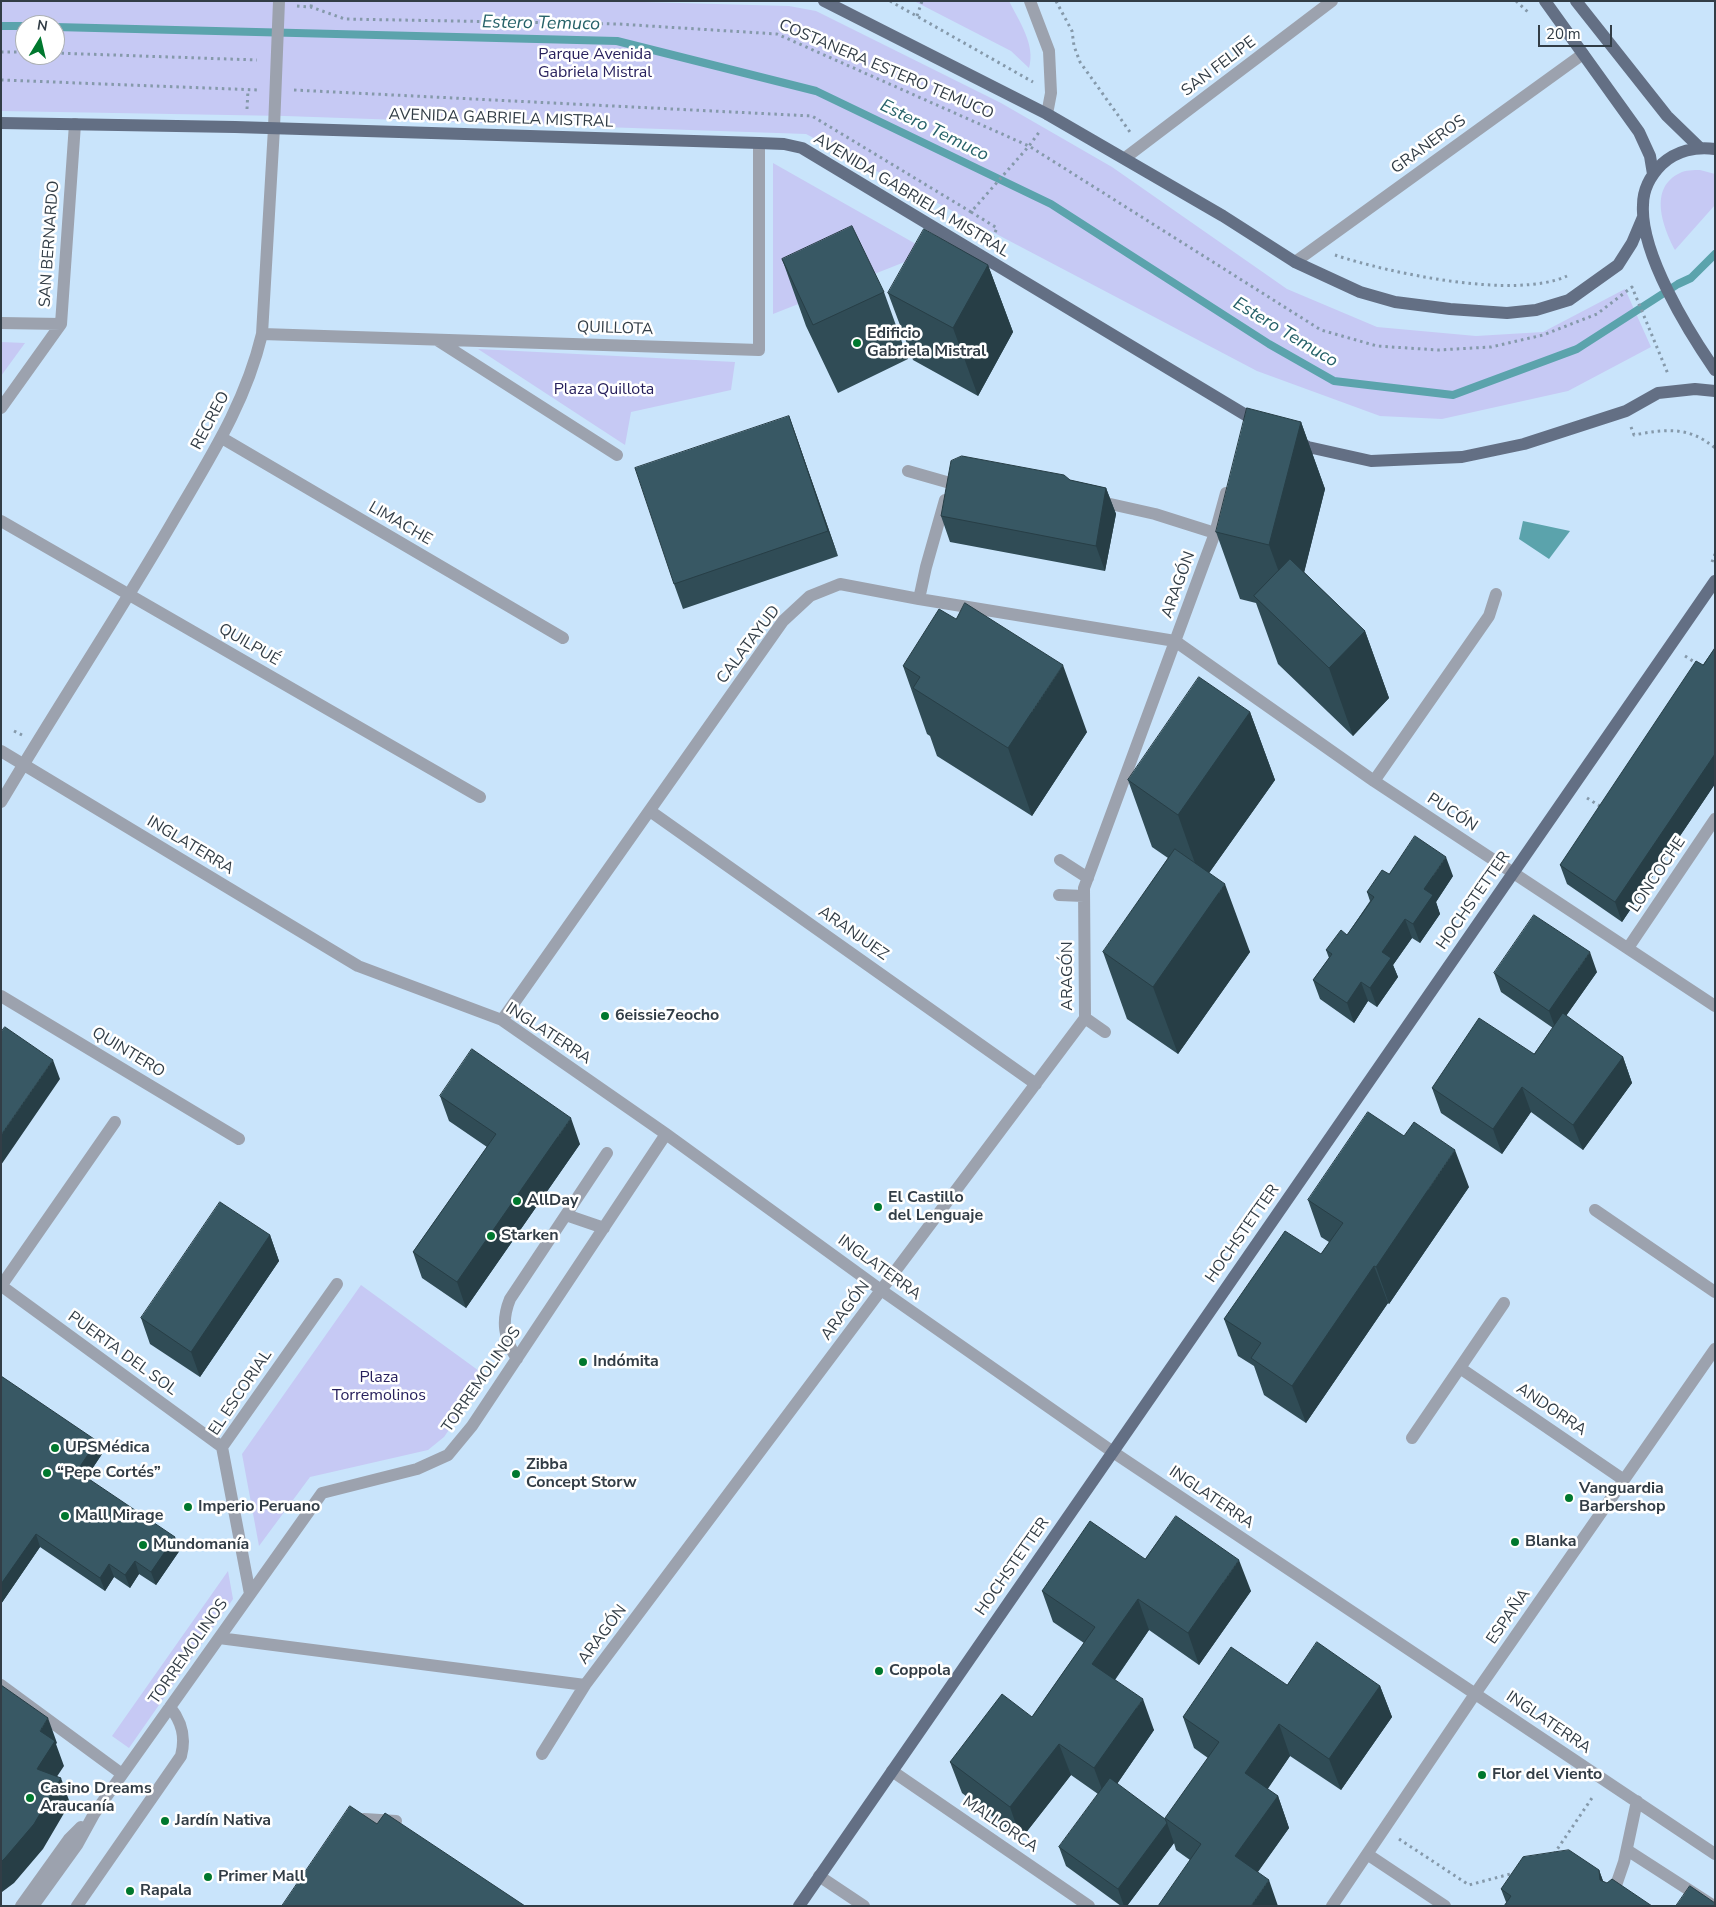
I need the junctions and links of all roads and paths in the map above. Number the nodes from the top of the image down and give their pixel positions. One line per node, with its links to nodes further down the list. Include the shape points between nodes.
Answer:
1 (279, 1): 27 (street, RECREO)
2 (312, 1): 29 (path, COSTANERA ESTERO TEMUCO, via 312,7 345,19 618,24 777,34)
3 (824, 1): 24 (main road)
4 (890, 1): 12 (path)
5 (922, 1): 12 (path)
6 (1030, 1): 22 (street, via 1049,51)
7 (1056, 1): 30 (path, via 1072,32 1080,62)
8 (1332, 1): 30 (street, SAN FELIPE)
9 (1516, 1): 13 (path)
10 (1545, 1): 17 (main road)
11 (1576, 1): 31 (main road, via 1667,116)
12 (917, 16): 22 (path)
13 (1536, 19)
14 (1, 52): 15 (path)
15 (15, 52)
16 (65, 53): 18 (path, via 257,58)
17 (1583, 54): 34 (main road, via 1640,132); 38 (street, GRANEROS)
18 (257, 66)
19 (1, 80): 20 (path, via 256,90)
20 (256, 82)
21 (290, 89): 23 (path)
22 (1051, 93): 24 (street)
23 (596, 104)
24 (1047, 114): 33 (main road)
25 (1, 123): 26 (main road, AVENIDA GABRIELA MISTRAL)
26 (75, 124): 27 (main road, AVENIDA GABRIELA MISTRAL); 43 (street, SAN BERNARDO)
27 (274, 128): 28 (main road, AVENIDA GABRIELA MISTRAL); 44 (street, RECREO)
28 (759, 143): 39 (main road, AVENIDA GABRIELA MISTRAL, via 802,148); 45 (street, QUILLOTA, via 759,350)
29 (1029, 146): 35 (path); 47 (path, COSTANERA ESTERO TEMUCO, via 1321,330 1377,346 1438,350 1491,347 1543,335 1596,314 1632,287)
30 (1141, 146): 33 (street, SAN FELIPE)
31 (1700, 148): 32 (main road); 34 (main road, via 1674,155)
32 (1715, 149)
33 (1125, 158): 40 (main road)
34 (1653, 174): 37 (main road, via 1644,193)
35 (988, 191)
36 (971, 212): 39 (path, via 997,228)
37 (1643, 217): 40 (main road, via 1618,265 1570,300 1536,310 1507,313 1395,302 1360,292); 46 (main road, via 1658,269)
38 (1313, 248): 40 (street, GRANEROS); 41 (path, via 1434,279 1532,284)
39 (982, 257): 48 (main road, AVENIDA GABRIELA MISTRAL, via 1245,422 1278,432 1308,447 1371,461 1462,457 1524,444 1626,411 1658,393)
40 (1294, 262)
41 (1571, 274)
42 (1, 323): 43 (street)
43 (61, 324): 49 (street, SAN BERNARDO)
44 (262, 334): 45 (street, QUILLOTA); 50 (street, RECREO, via 245,390)
45 (437, 340): 51 (street)
46 (1715, 370)
47 (1669, 374)
48 (1715, 391)
49 (1, 408)
50 (222, 438): 61 (street, RECREO); 63 (street, LIMACHE)
51 (617, 455)
52 (972, 470): 54 (street, via 964,478)
53 (908, 471): 54 (street)
54 (950, 483): 62 (street)
55 (1228, 485): 58 (street, ARAGÓN)
56 (1082, 498): 58 (street, via 1155,514)
57 (1, 521): 61 (street, QUILPUÉ)
58 (1215, 533): 64 (street, ARAGÓN)
59 (1715, 581): 65 (main road, HOCHSTETTER)
60 (1496, 594): 69 (street, via 1489,616)
61 (130, 595): 68 (street, RECREO); 71 (street, QUILPUÉ)
62 (919, 599): 64 (street, CALATAYUD); 74 (street, CALATAYUD, via 840,584 810,596 783,621)
63 (562, 638)
64 (1175, 641): 69 (street, PUCÓN); 78 (street, ARAGÓN)
65 (1670, 646): 66 (path); 70 (main road, HOCHSTETTER)
66 (1707, 670)
67 (1, 751): 68 (street, INGLATERRA)
68 (23, 764): 72 (street, RECREO); 85 (street, INGLATERRA, via 358,966)
69 (1374, 781): 77 (street, PUCÓN)
70 (1572, 788): 73 (path); 77 (main road, HOCHSTETTER)
71 (480, 797)
72 (1, 802)
73 (1604, 809)
74 (650, 811): 85 (street, CALATAYUD); 87 (street, ARANJUEZ)
75 (1715, 819): 81 (street, LONCOCHE)
76 (1060, 860): 78 (street)
77 (1513, 873): 81 (street, PUCÓN); 105 (main road, HOCHSTETTER)
78 (1088, 878): 80 (street, ARAGÓN)
79 (1059, 895): 80 (street)
80 (1084, 896): 84 (street, ARAGÓN)
81 (1628, 948): 83 (street, PUCÓN)
82 (1, 996): 90 (street, QUINTERO)
83 (1715, 1006)
84 (1085, 1018): 86 (street); 87 (street, ARAGÓN)
85 (502, 1020): 89 (street, INGLATERRA)
86 (1105, 1032)
87 (1036, 1084): 97 (street, ARAGÓN)
88 (115, 1122): 96 (street)
89 (666, 1134): 94 (street, TORREMOLINOS); 97 (street, INGLATERRA)
90 (239, 1139)
91 (607, 1153): 93 (street)
92 (1595, 1210): 98 (street)
93 (566, 1215): 94 (street); 101 (street, via 506,1308 506,1338)
94 (604, 1228): 101 (street, TORREMOLINOS)
95 (337, 1284): 104 (street, EL ESCORIAL)
96 (2, 1286): 104 (street, PUERTA DEL SOL)
97 (881, 1290): 105 (street, INGLATERRA); 110 (street, ARAGÓN)
98 (1715, 1292)
99 (1504, 1303): 102 (street)
100 (1715, 1349): 106 (street, ESPAÑA)
101 (517, 1359): 107 (street, TORREMOLINOS, via 472,1426 448,1455 417,1469 322,1493)
102 (1460, 1368): 103 (street); 106 (street, ANDORRA)
103 (1412, 1438)
104 (222, 1447): 107 (street, EL ESCORIAL)
105 (1113, 1452): 111 (street, INGLATERRA); 114 (main road, HOCHSTETTER)
106 (1624, 1480): 111 (street, ESPAÑA)
107 (250, 1594): 108 (street, TORREMOLINOS)
108 (219, 1638): 110 (street, ARAGÓN); 112 (street, TORREMOLINOS)
109 (1, 1685): 115 (street)
110 (586, 1685): 113 (street)
111 (1475, 1694): 116 (street, INGLATERRA); 120 (street, ESPAÑA)
112 (170, 1707): 115 (street, TORREMOLINOS); 131 (street, via 182,1726 181,1756)
113 (542, 1754)
114 (892, 1771): 127 (main road, HOCHSTETTER); 134 (street, MALLORCA)
115 (122, 1774): 118 (street, TORREMOLINOS)
116 (1604, 1780): 117 (street, INGLATERRA); 125 (path)
117 (1637, 1802): 122 (street); 124 (street, INGLATERRA)
118 (94, 1814): 129 (street, TORREMOLINOS); 130 (street, TORREMOLINOS, via 69,1839)
119 (403, 1826): 121 (street, via 395,1820 364,1819)
120 (1384, 1829): 123 (street, ESPAÑA); 126 (path, via 1469,1885)
121 (348, 1833)
122 (1627, 1850): 128 (street); 137 (street)
123 (1367, 1854): 135 (street, ESPAÑA); 136 (street)
124 (1715, 1854)
125 (1552, 1857)
126 (1521, 1871)
127 (819, 1876): 132 (main road, HOCHSTETTER); 133 (street)
128 (1613, 1894)
129 (38, 1904)
130 (21, 1906)
131 (77, 1906)
132 (799, 1906)
133 (864, 1906)
134 (1089, 1906)
135 (1332, 1906)
136 (1445, 1906)
137 (1714, 1906)

